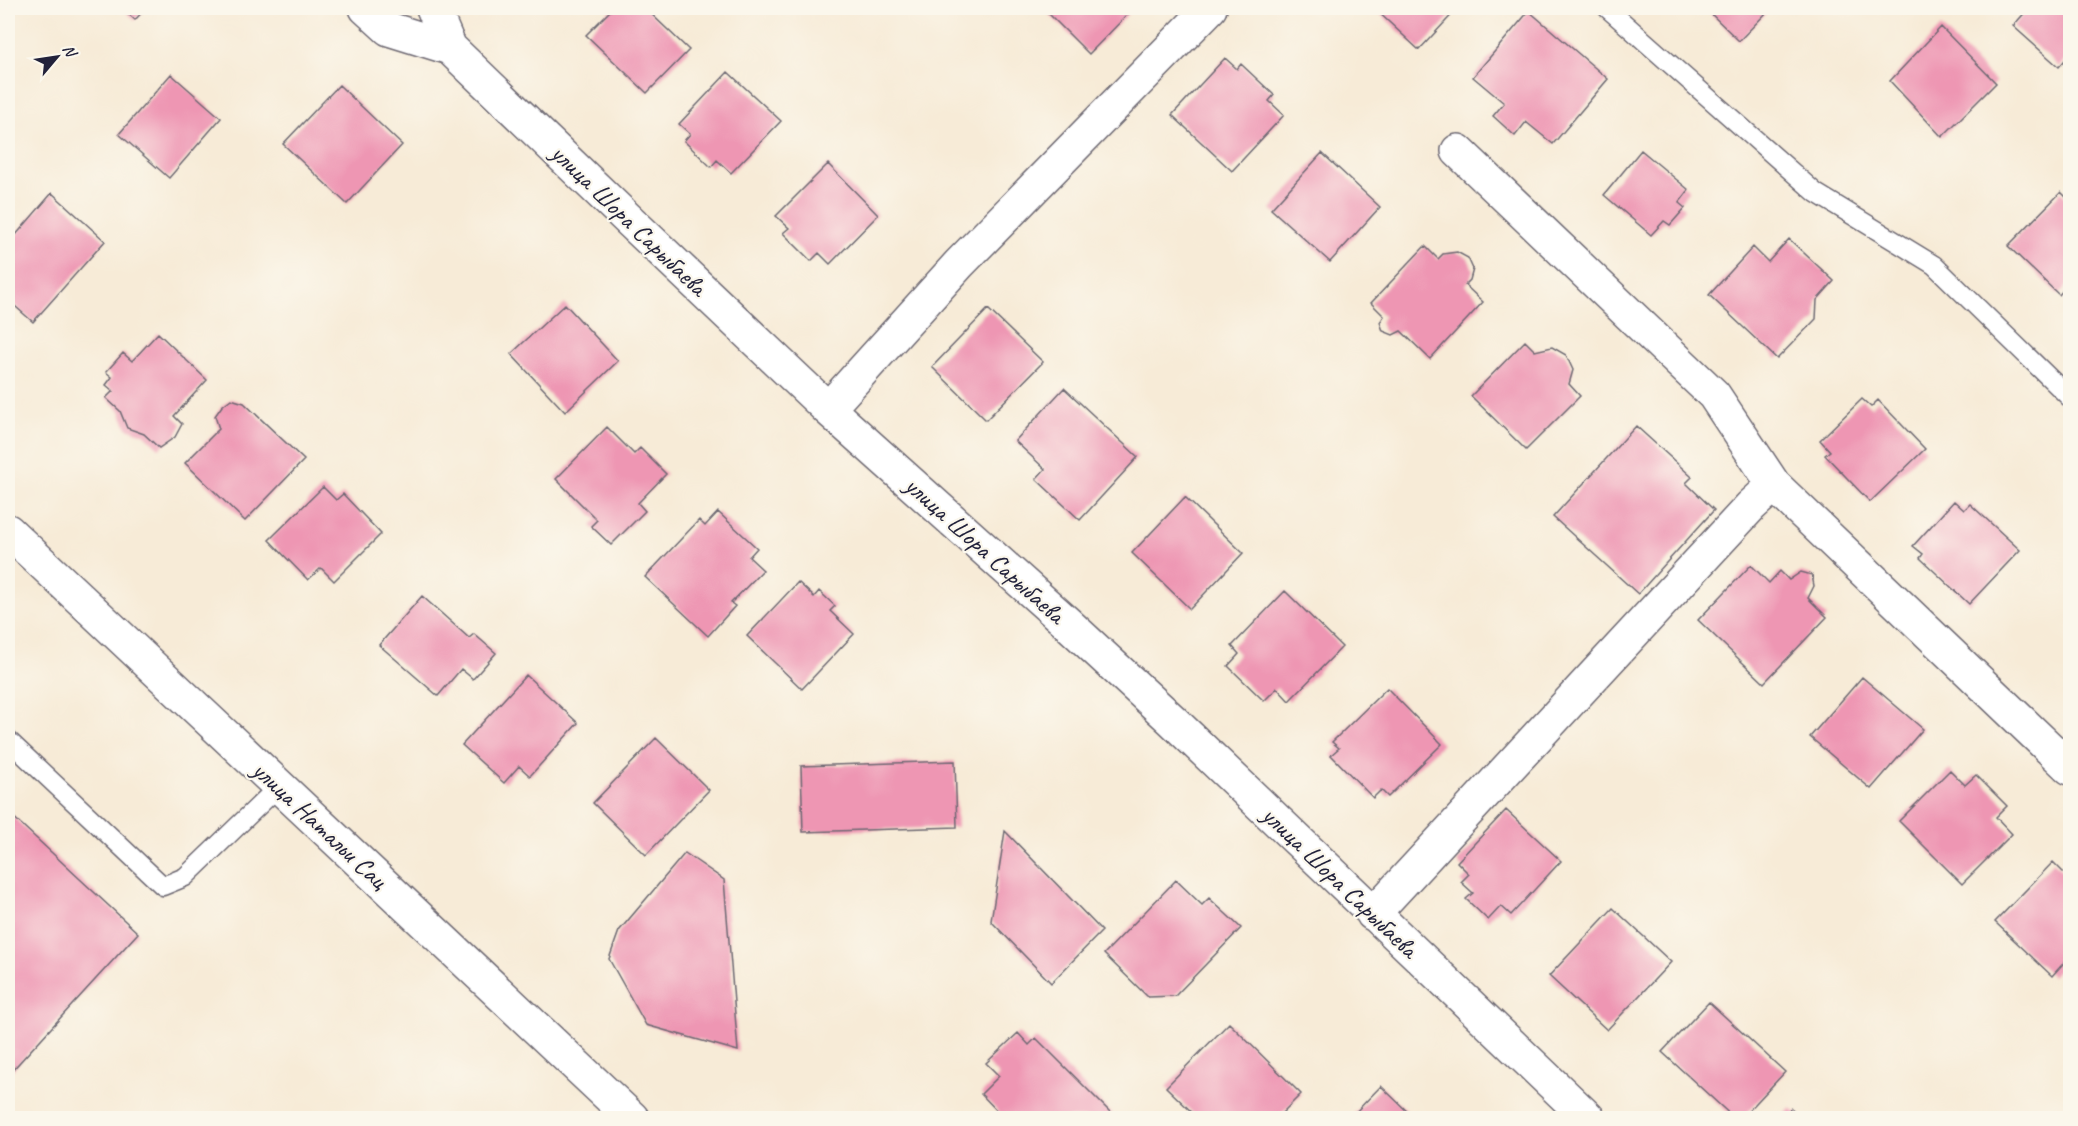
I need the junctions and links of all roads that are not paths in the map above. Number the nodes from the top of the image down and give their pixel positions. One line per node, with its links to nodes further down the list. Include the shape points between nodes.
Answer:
1 (366, 8): 5 (street, улица Шора Сарыбаева, via 389,29)
2 (433, 8): 5 (street)
3 (1210, 8): 8 (street, via 959,264)
4 (1607, 8): 7 (lane, via 1816,193 1934,265)
5 (450, 48): 8 (street, улица Шора Сарыбаева)
6 (1458, 152): 9 (street, via 1714,395)
7 (2070, 398)
8 (828, 409): 14 (street, улица Шора Сарыбаева, via 1066,622)
9 (1774, 485): 12 (street); 14 (street)
10 (8, 531): 13 (street, улица Натальи Сац)
11 (8, 740): 13 (lane, via 163,885 185,877)
12 (2070, 768)
13 (279, 786): 15 (street, улица Натальи Сац)
14 (1373, 914): 16 (street, улица Шора Сарыбаева)
15 (632, 1119)
16 (1588, 1119)

